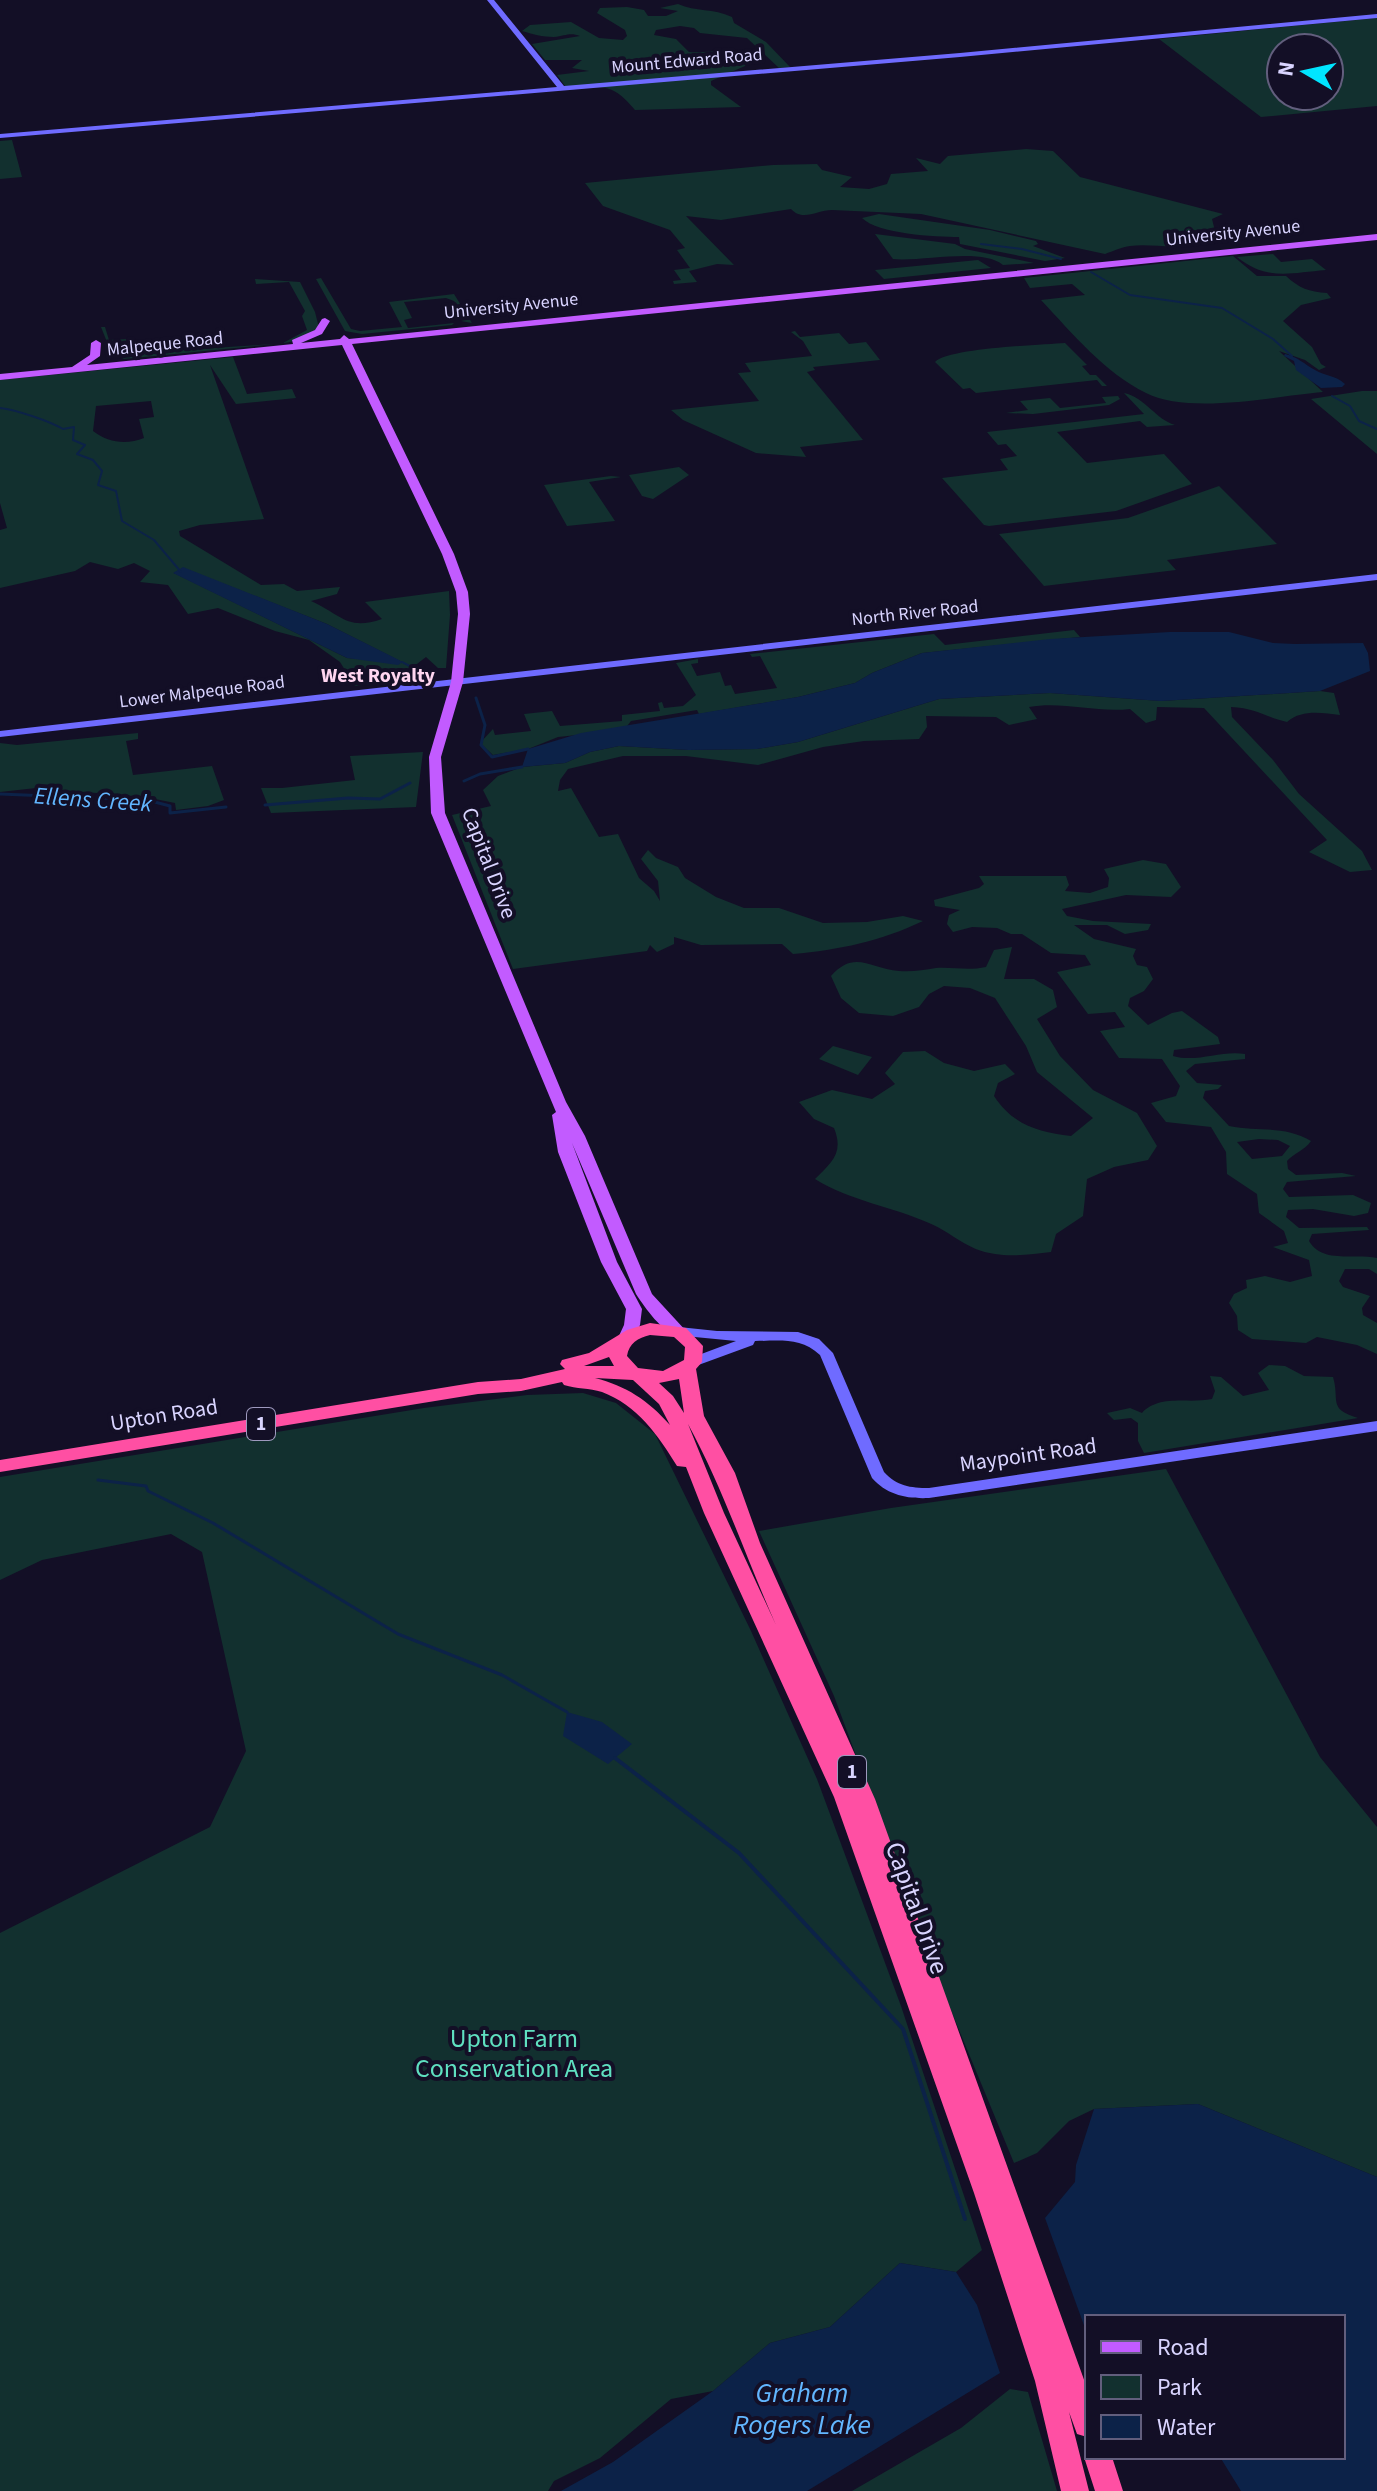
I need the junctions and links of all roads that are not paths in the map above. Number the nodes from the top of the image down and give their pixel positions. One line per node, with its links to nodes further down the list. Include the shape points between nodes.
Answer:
1 (490, 0): 3 (street)
2 (1377, 16): 3 (street, Mount Edward Road)
3 (562, 88): 4 (street, Mount Edward Road)
4 (0, 136)
5 (1377, 236): 6 (main road, University Avenue)
6 (1006, 274): 8 (main road, University Avenue); 9 (main road, University Avenue)
7 (325, 321): 11 (main road, via 323,329 304,340)
8 (435, 334): 9 (main road, University Avenue); 13 (main road, via 391,342 367,354)
9 (339, 341): 11 (main road, University Avenue); 13 (main road, Capital Drive); 14 (main road, Malpeque Road); 17 (main road, Capital Drive, via 432,544)
10 (96, 343): 12 (main road, via 95,356)
11 (266, 347): 12 (main road, University Avenue)
12 (72, 368): 14 (main road, University Avenue)
13 (359, 369): 17 (main road, Capital Drive)
14 (19, 375): 15 (main road, Malpeque Road)
15 (0, 377)
16 (1377, 577): 18 (street, North River Road)
17 (459, 587): 18 (main road, Capital Drive, via 464,614)
18 (457, 682): 19 (street, Lower Malpeque Road); 20 (main road, Capital Drive, via 435,757 438,813)
19 (0, 734)
20 (558, 1102): 21 (main road, Capital Drive, via 644,1294); 23 (main road, Capital Drive, via 566,1152 609,1262 634,1309)
21 (679, 1332): 22 (street, Maypoint Road); 23 (highway, via 650,1329); 24 (highway, via 694,1346)
22 (776, 1337): 24 (street, Maypoint Road, via 721,1350); 28 (street, Maypoint Road, via 805,1339 821,1348 877,1474 889,1487 905,1493)
23 (626, 1338): 25 (highway, via 618,1356); 27 (highway, Upton Road / 1, via 596,1357)
24 (690, 1365): 25 (highway, via 659,1378); 31 (highway, Capital Drive / 1, via 694,1416 735,1494 750,1543 869,1813)
25 (634, 1374): 26 (highway, Upton Road / 1, via 577,1372); 30 (highway, Capital Drive / 1, via 675,1414)
26 (540, 1381): 27 (highway, Upton Road / 1); 30 (highway, via 593,1383 631,1398 663,1428)
27 (478, 1388): 29 (highway, Upton Road / 1)
28 (1377, 1426)
29 (0, 1466)
30 (714, 1513): 33 (highway, Capital Drive / 1, via 850,1811 992,2208 1048,2381)
31 (1085, 2419)
32 (1099, 2459): 34 (highway)
33 (1075, 2491)
34 (1109, 2491)

